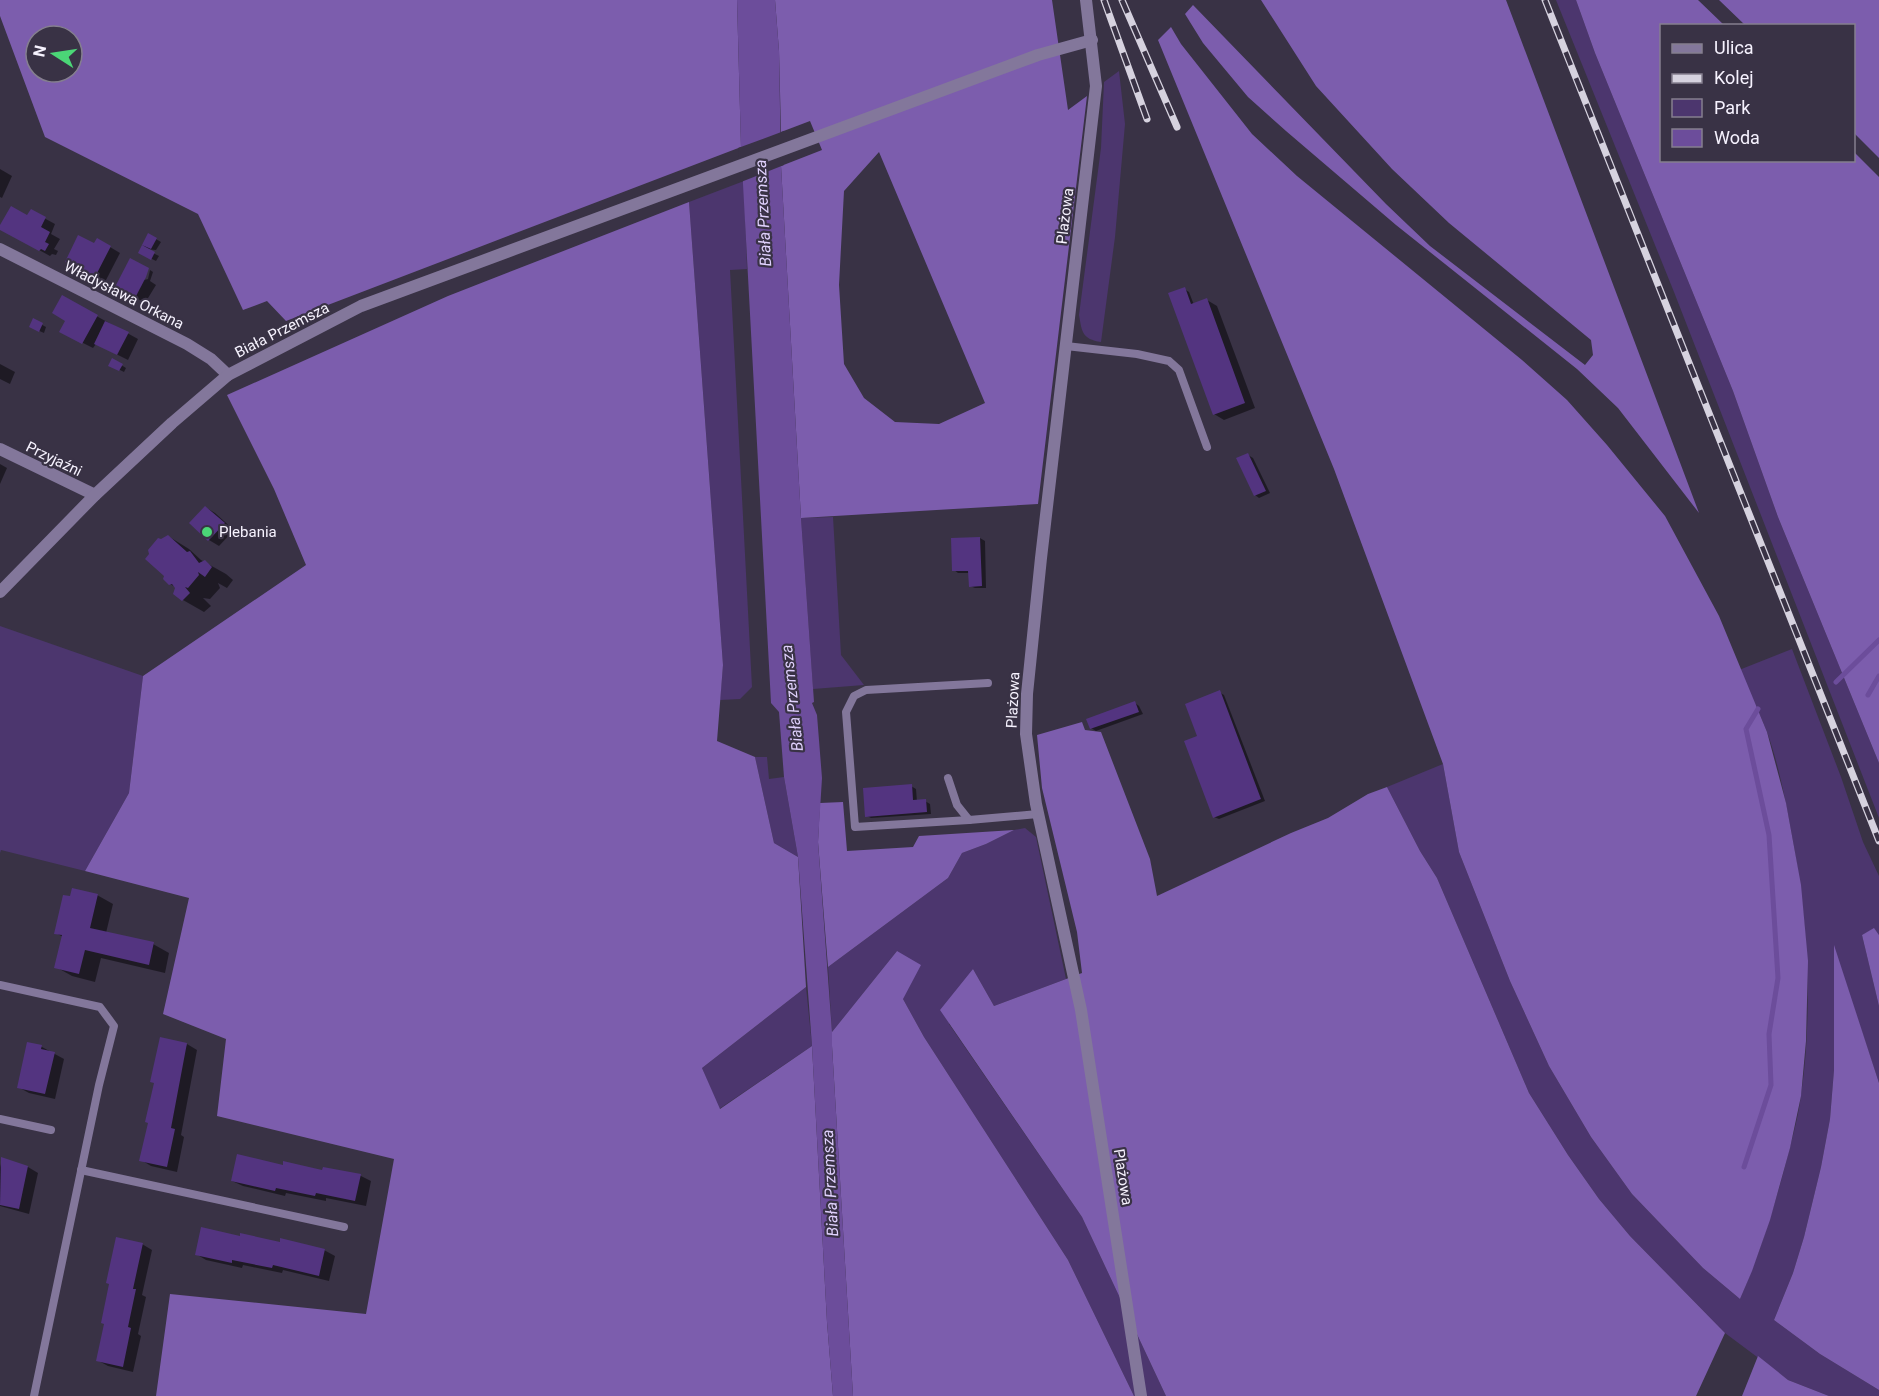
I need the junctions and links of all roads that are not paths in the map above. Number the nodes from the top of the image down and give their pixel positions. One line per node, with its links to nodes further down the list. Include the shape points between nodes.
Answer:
1 (1086, 0): 2 (street, Plażowa)
2 (1092, 40): 4 (street, Plażowa, via 1096,86); 5 (street, Biała Przemsza, via 1038,55 361,306)
3 (0, 249): 5 (street, Władysława Orkana, via 187,344)
4 (1066, 346): 6 (lane, via 1169,361 1179,370); 12 (street, Plażowa, via 1027,694 1026,734)
5 (228, 375): 8 (street, Biała Przemsza)
6 (1208, 447)
7 (0, 448): 8 (street, Przyjaźni)
8 (95, 495): 9 (street, Biała Przemsza)
9 (0, 592)
10 (988, 683): 13 (lane, via 866,690 854,696 846,712 855,827)
11 (948, 778): 13 (lane, via 957,805)
12 (1038, 814): 13 (lane); 20 (street, Plażowa, via 1081,1010)
13 (969, 820)
14 (0, 985): 17 (lane, via 100,1007 114,1026)
15 (0, 1119): 16 (lane)
16 (51, 1130)
17 (81, 1170): 18 (lane); 19 (lane)
18 (344, 1227)
19 (34, 1396)
20 (1141, 1396)

